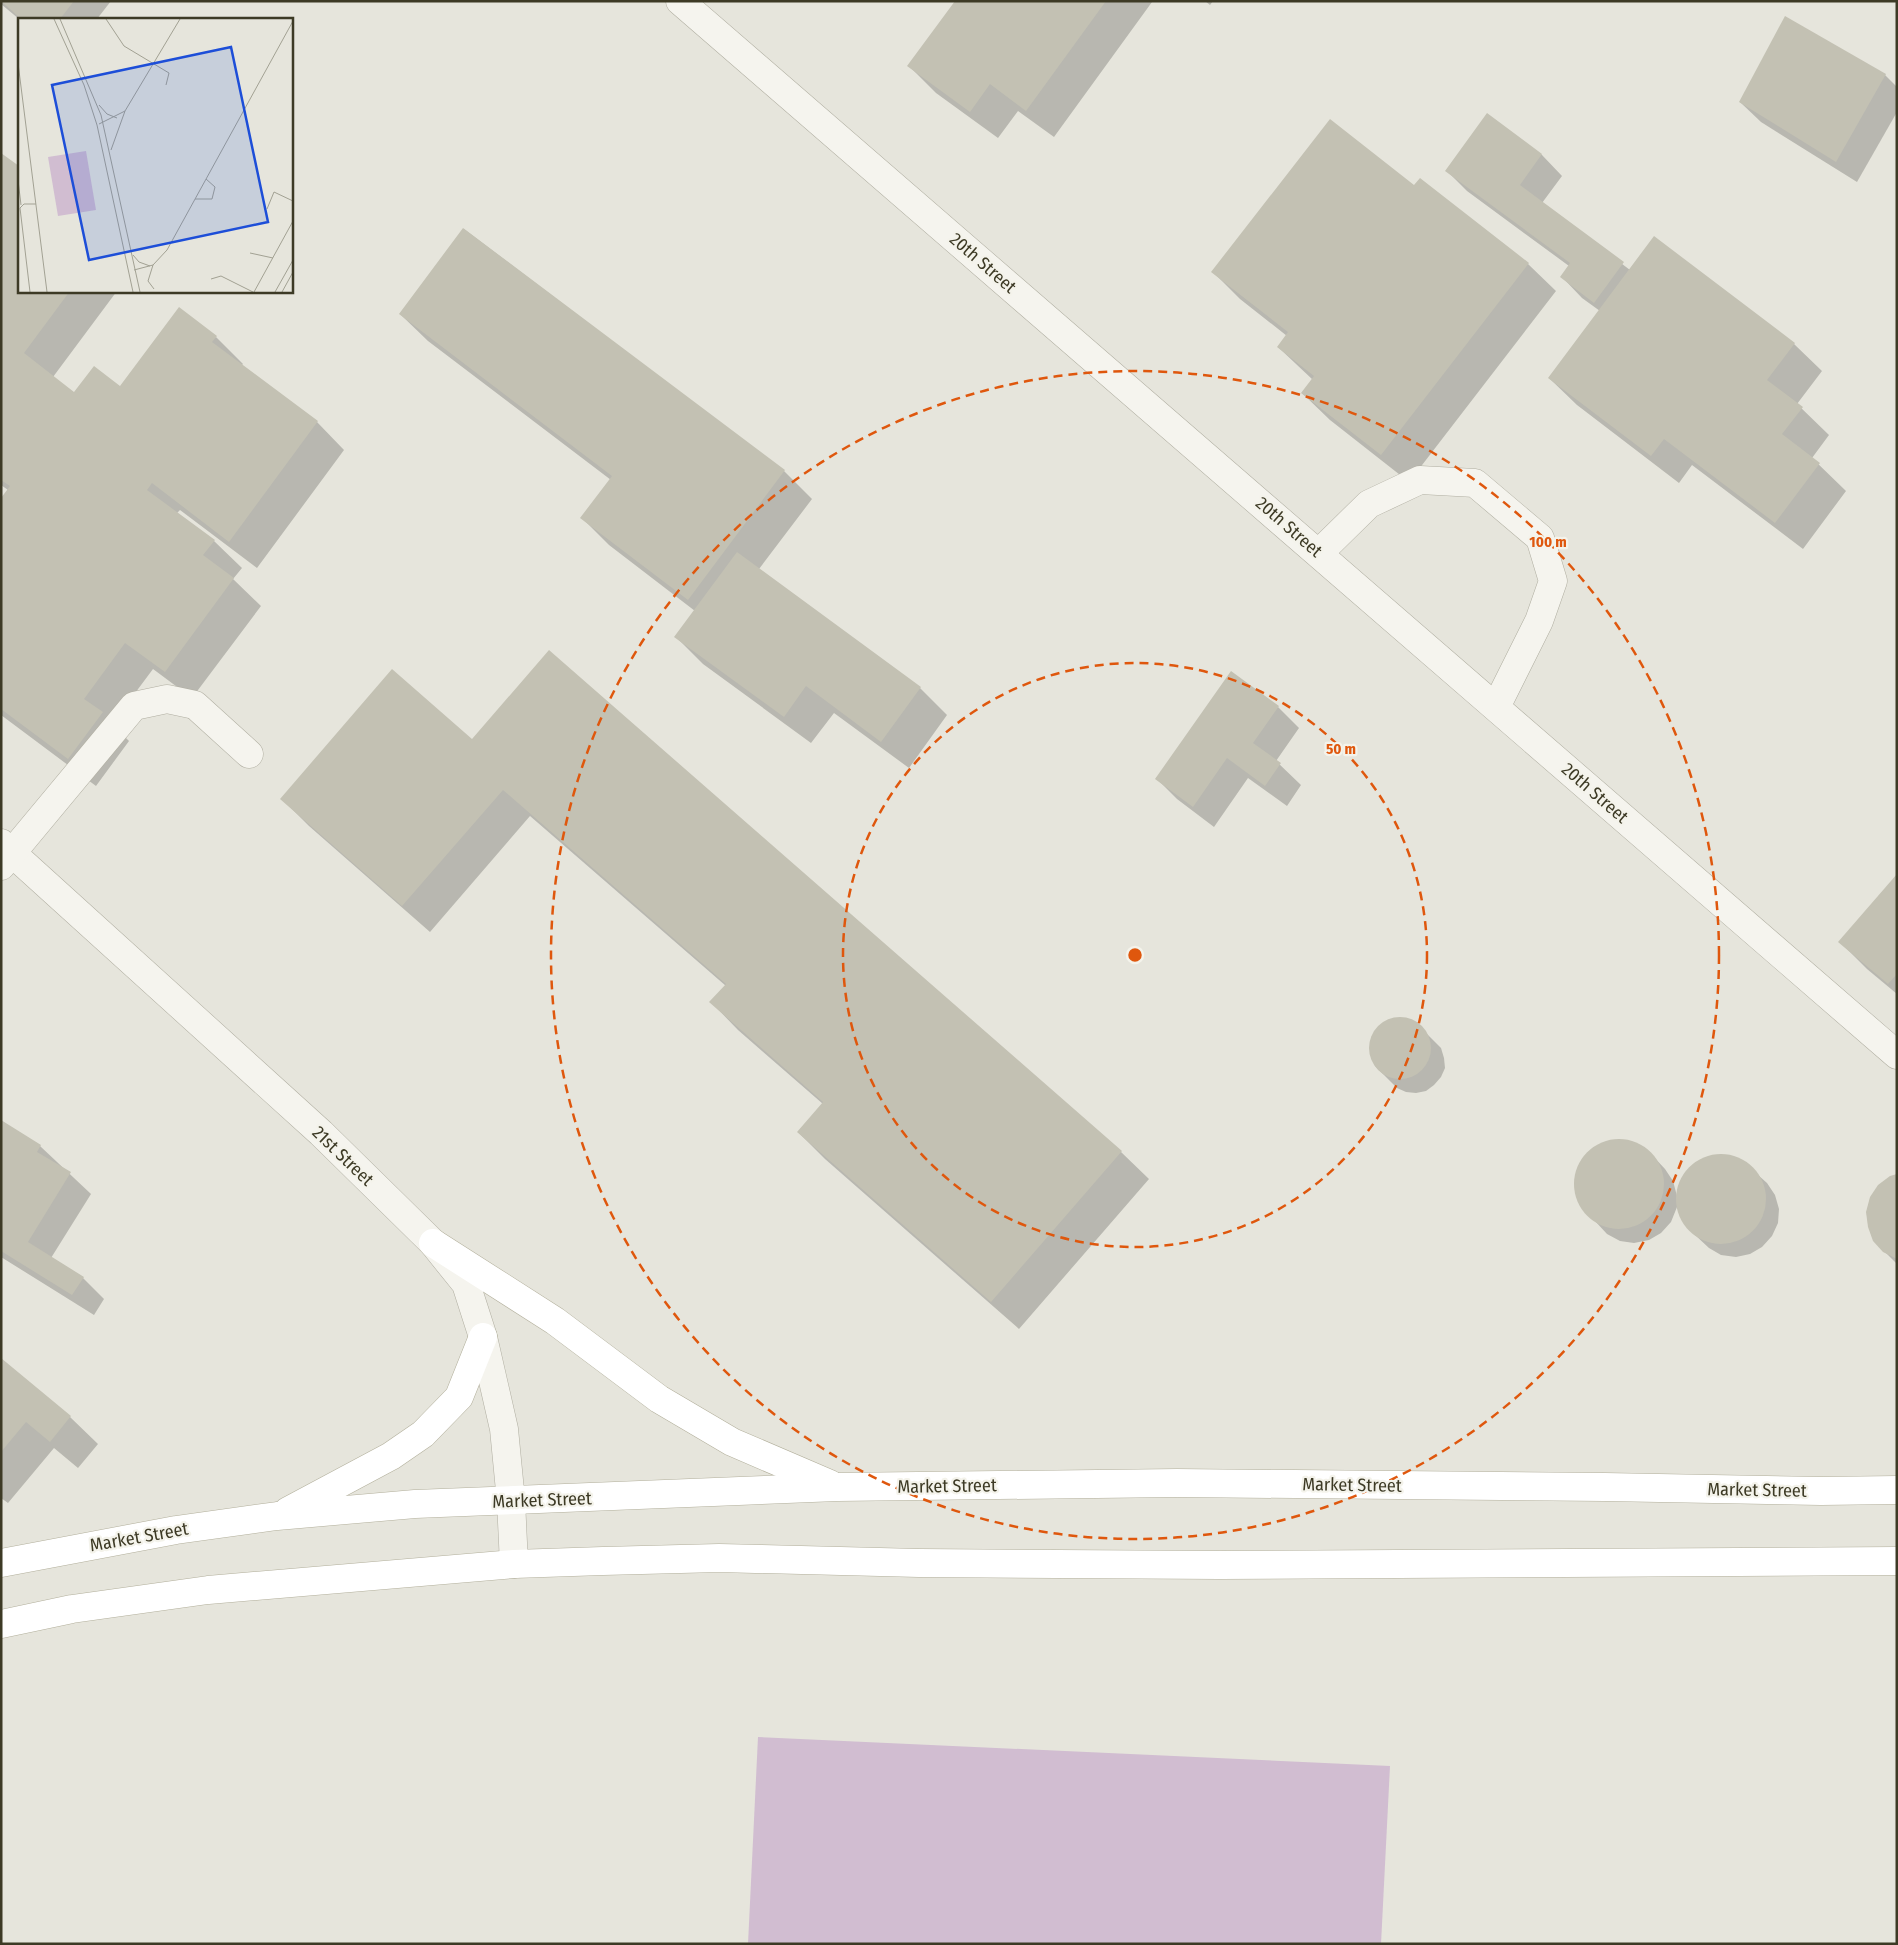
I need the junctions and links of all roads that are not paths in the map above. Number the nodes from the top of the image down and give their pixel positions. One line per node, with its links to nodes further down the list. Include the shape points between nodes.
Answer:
1 (680, 1): 2 (lane, 20th Street)
2 (1319, 553): 3 (lane, 20th Street); 3 (lane, via 1369,504 1420,480 1475,483 1540,538 1553,581 1539,621)
3 (1496, 707): 6 (lane, 20th Street)
4 (249, 754): 5 (lane, via 195,705 167,699 134,706)
5 (5, 854): 7 (lane, 21st Street, via 321,1133)
6 (1897, 1055)
7 (432, 1243): 8 (lane, 21st Street, via 466,1284); 9 (main road, via 555,1321 659,1399 732,1442)
8 (483, 1337): 11 (lane, 21st Street, via 504,1429); 12 (main road, via 459,1397 423,1434 391,1456)
9 (837, 1487): 10 (main road, Market Street, via 1177,1483); 11 (main road, Market Street)
10 (1897, 1490)
11 (511, 1501): 12 (main road, Market Street, via 415,1504); 15 (lane, 21st Street)
12 (277, 1516): 14 (main road, Market Street, via 176,1530)
13 (1897, 1561): 15 (main road, via 1220,1565 719,1558)
14 (1, 1563)
15 (514, 1564): 16 (main road, via 208,1590 72,1609)
16 (1, 1624)

